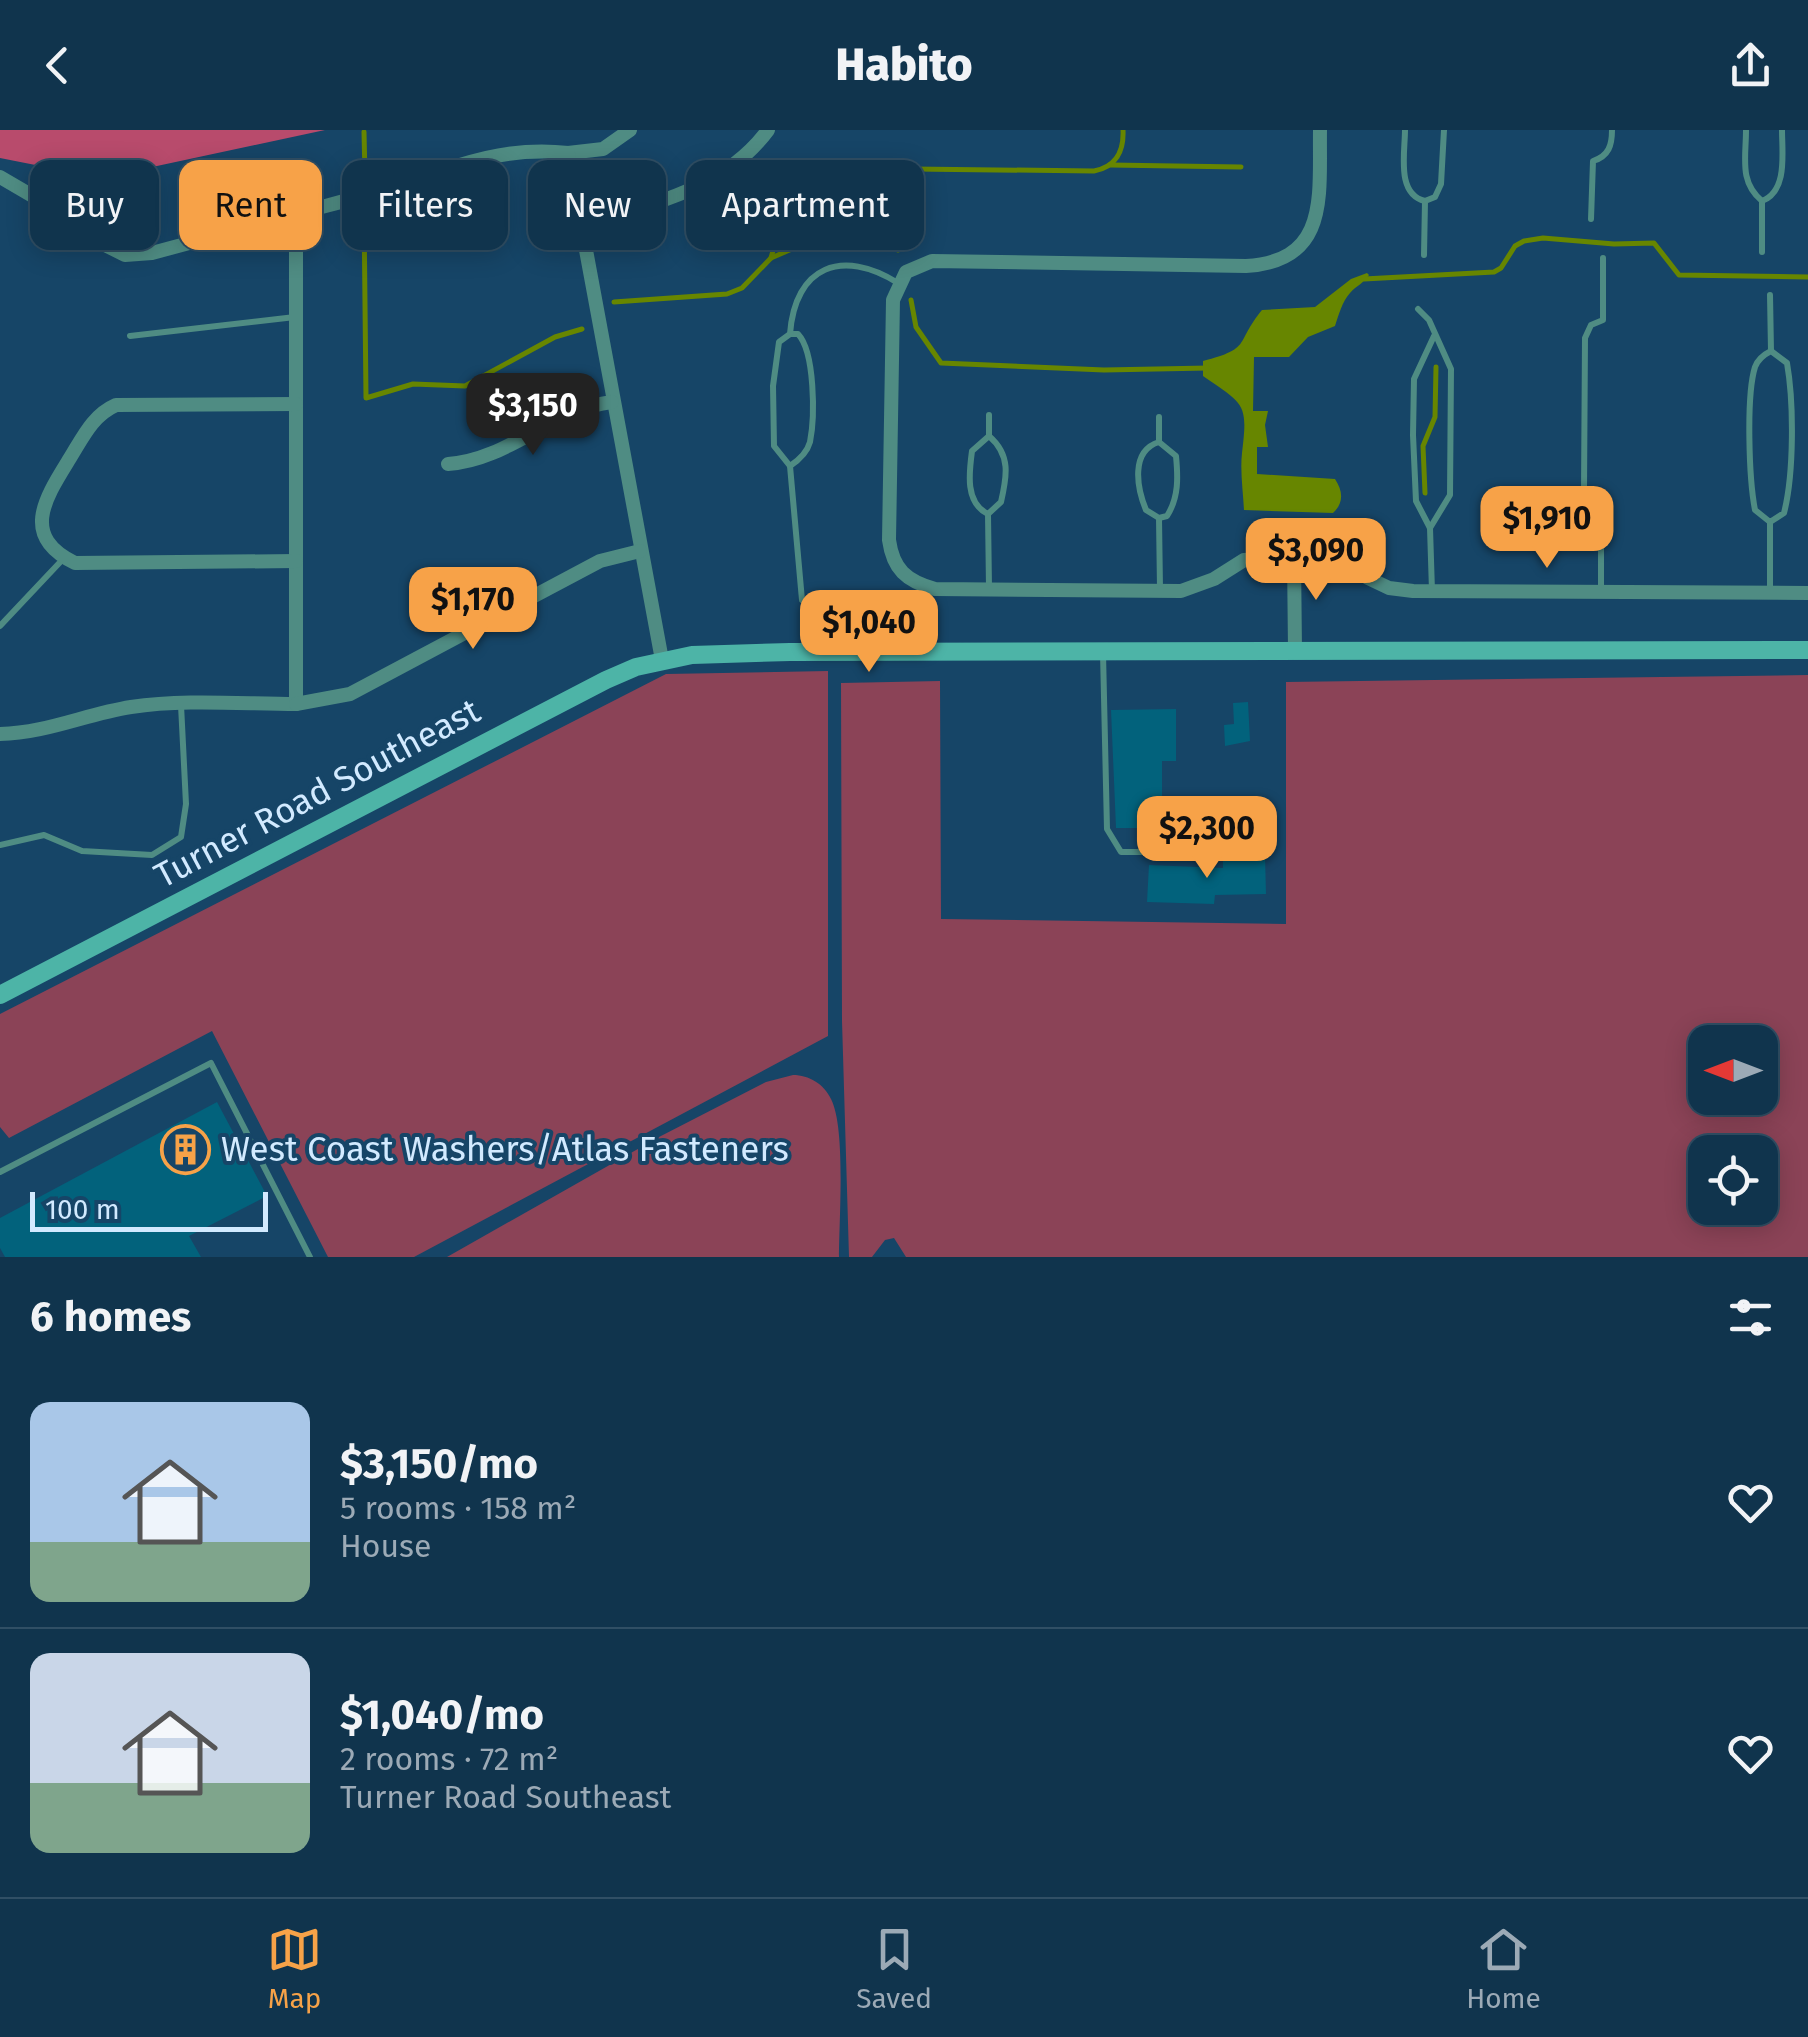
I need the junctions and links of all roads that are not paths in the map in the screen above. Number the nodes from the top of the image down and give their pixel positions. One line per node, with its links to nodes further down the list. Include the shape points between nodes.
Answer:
1 (630, 130): 9 (street, via 602,149)
2 (768, 130): 12 (street, via 718,178)
3 (1320, 130): 23 (street, via 1314,223 1296,253 1280,261 1246,266 932,260)
4 (1405, 130): 14 (lane, via 1405,181)
5 (1444, 130): 14 (lane, via 1442,184)
6 (1612, 130): 16 (lane, via 1609,150 1593,161)
7 (1746, 130): 13 (lane, via 1746,178)
8 (1782, 130): 13 (lane, via 1778,188)
9 (568, 153): 10 (street); 15 (street, via 517,150)
10 (569, 160)
11 (0, 177): 17 (street, via 125,256)
12 (666, 199)
13 (1762, 200): 20 (lane)
14 (1425, 201): 21 (lane)
15 (322, 207)
16 (1592, 219)
17 (179, 246)
18 (296, 250): 26 (street)
19 (585, 250): 31 (street)
20 (1762, 252)
21 (1424, 255)
22 (1604, 258): 50 (lane, via 1603,320 1584,338 1584,490 1585,505 1600,518)
23 (898, 283): 27 (lane, via 849,264 809,277 796,296); 47 (street, via 892,559 918,584)
24 (1770, 294): 30 (lane)
25 (1418, 309): 29 (lane)
26 (296, 317): 28 (lane); 32 (street)
27 (790, 334): 38 (lane, via 779,342 772,414 774,446); 38 (lane, via 804,341 811,368 810,444)
28 (130, 336)
29 (1434, 336): 42 (lane, via 1414,378 1412,435 1416,501); 42 (lane, via 1452,369 1452,477 1446,506)
30 (1771, 351): 41 (lane, via 1760,358 1754,377 1751,488 1754,510); 41 (lane, via 1786,363 1790,399 1789,496 1784,513)
31 (612, 402): 37 (street, via 589,405 477,462); 43 (street)
32 (296, 404): 45 (street, via 104,410 44,500 45,538); 46 (street)
33 (989, 416): 35 (lane)
34 (1159, 417): 36 (lane)
35 (989, 436): 39 (lane, via 1001,446 1006,480 1002,502); 39 (lane, via 972,451 970,475 972,497)
36 (1159, 442): 40 (lane, via 1176,456 1178,472 1173,506); 40 (lane, via 1141,456 1138,476 1146,510)
37 (448, 464)
38 (790, 466): 53 (lane)
39 (988, 514): 47 (lane)
40 (1159, 518): 48 (lane)
41 (1770, 522): 51 (lane)
42 (1430, 528): 49 (lane)
43 (640, 551): 58 (street); 60 (street, via 600,561 350,694)
44 (1294, 556): 48 (street, via 1244,560 1199,586); 49 (street, via 1340,556 1389,588); 57 (street)
45 (64, 558): 46 (street, via 86,564); 54 (lane)
46 (296, 562): 60 (street)
47 (988, 589): 48 (street)
48 (1160, 590)
49 (1432, 592): 50 (street)
50 (1600, 592): 51 (street)
51 (1770, 593): 52 (street)
52 (1808, 593)
53 (802, 600)
54 (0, 626)
55 (1808, 650): 57 (main road, Turner Road Southeast)
56 (1104, 652): 57 (main road, Turner Road Southeast); 58 (main road, Turner Road Southeast, via 736,652); 62 (lane, via 1106,828 1121,852 1204,852)
57 (1295, 652)
58 (662, 660): 64 (main road, Turner Road Southeast, via 561,701)
59 (181, 704): 60 (street); 61 (street, via 104,711); 63 (lane, via 182,837 152,855 82,851 44,835)
60 (296, 704)
61 (0, 734)
62 (1256, 835)
63 (0, 845)
64 (0, 996)
65 (0, 1172): 66 (lane, via 211,1063)
66 (310, 1257)

